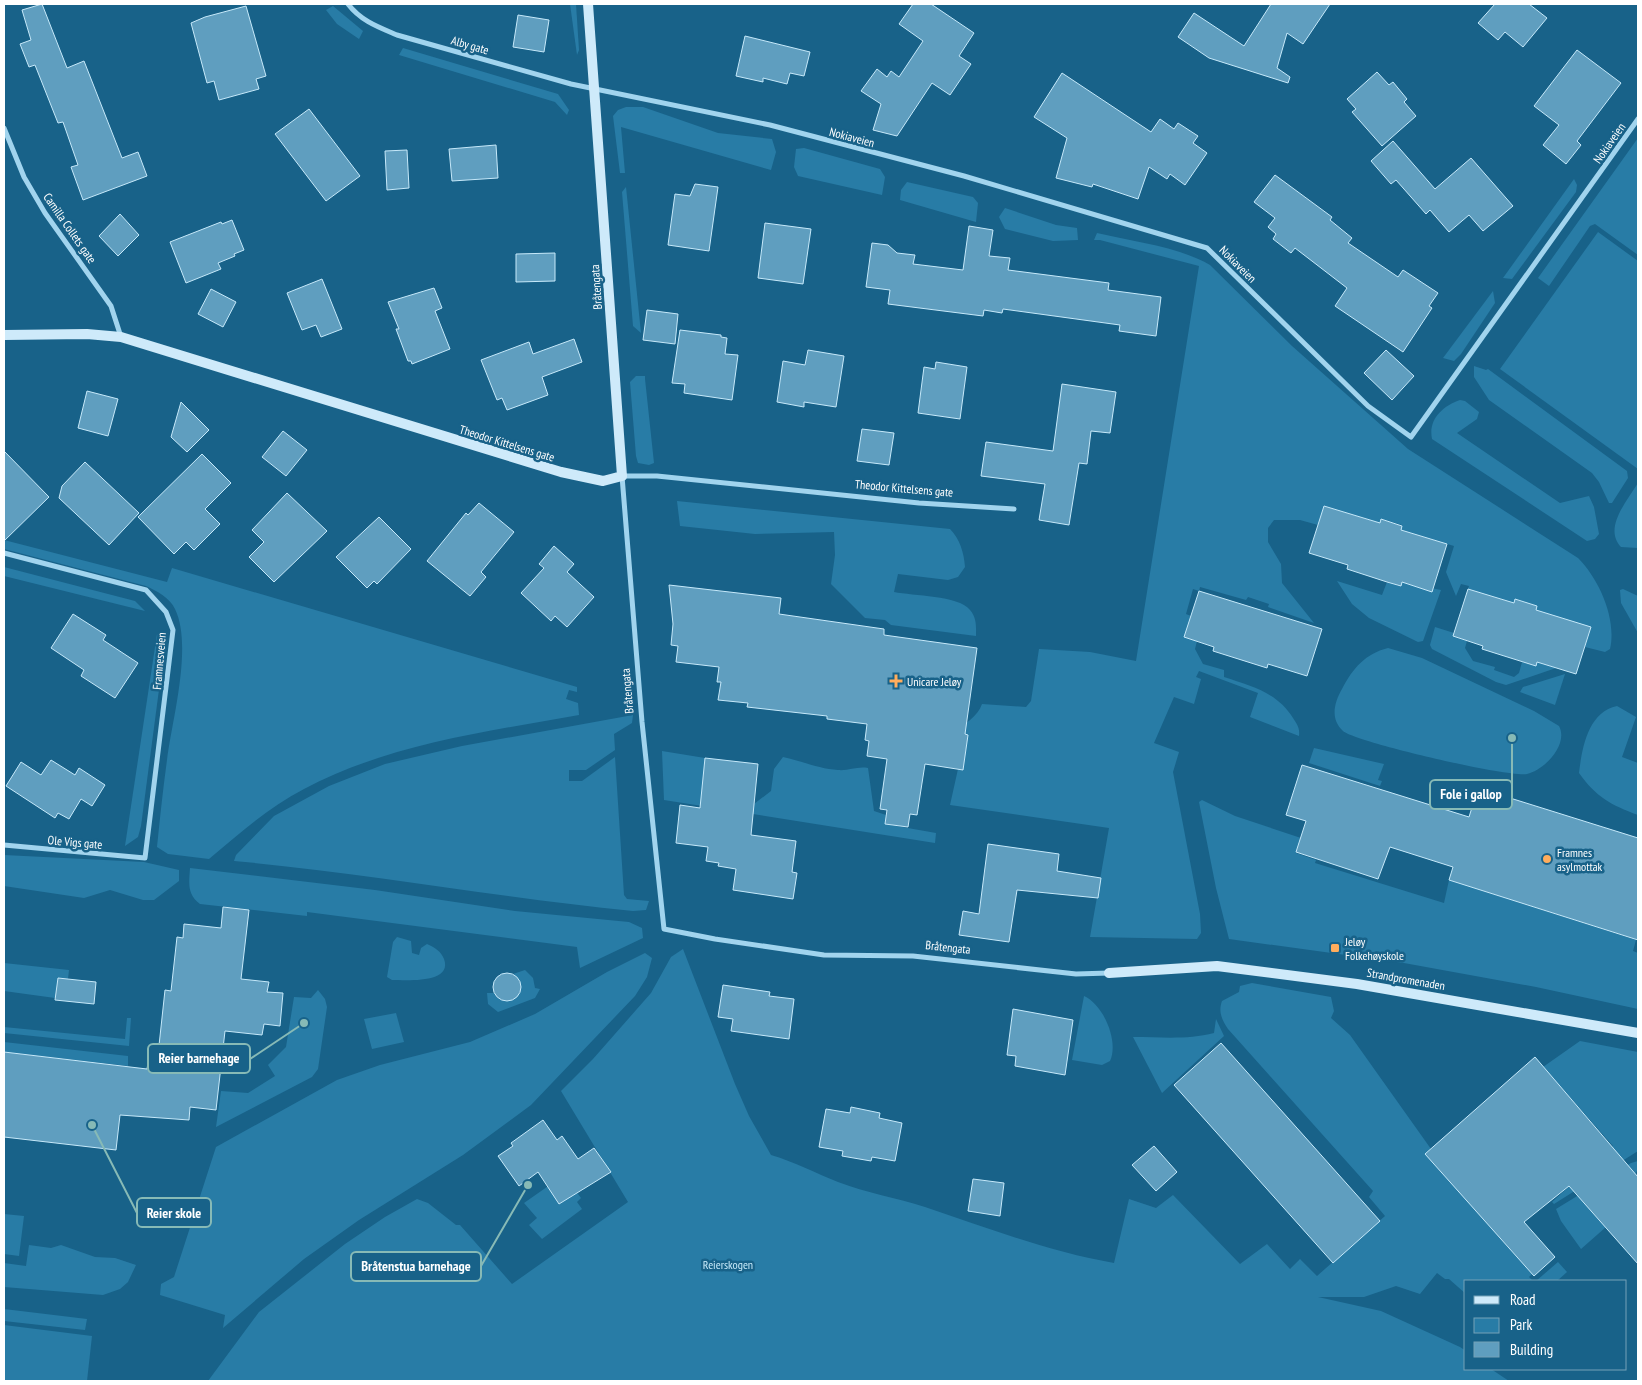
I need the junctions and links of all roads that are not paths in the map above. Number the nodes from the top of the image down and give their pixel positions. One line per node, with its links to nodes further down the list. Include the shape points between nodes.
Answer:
1 (348, 4): 3 (street, Alby gate, via 372,25 397,35)
2 (588, 4): 3 (street, Bråtengata)
3 (594, 89): 4 (street, Nokiaveien, via 788,130 964,176 1208,248 1368,406 1411,438); 8 (street, Bråtengata)
4 (1638, 119)
5 (4, 128): 7 (street, Camilla Collets gate, via 24,177 110,306)
6 (4, 335): 7 (street, Theodor Kittelsens gate)
7 (121, 337): 8 (street, Theodor Kittelsens gate, via 561,472 603,482)
8 (622, 476): 9 (street, Theodor Kittelsens gate, via 657,476 919,504); 13 (street, Bråtengata, via 642,722 664,929 824,955 913,956 1076,974)
9 (1014, 509)
10 (4, 553): 12 (street, Framnesveien, via 146,590 166,612 173,630)
11 (4, 845): 12 (street, Ole Vigs gate)
12 (145, 858)
13 (1109, 973): 14 (street, Strandpromenaden, via 1217,966 1366,985)
14 (1638, 1033)

